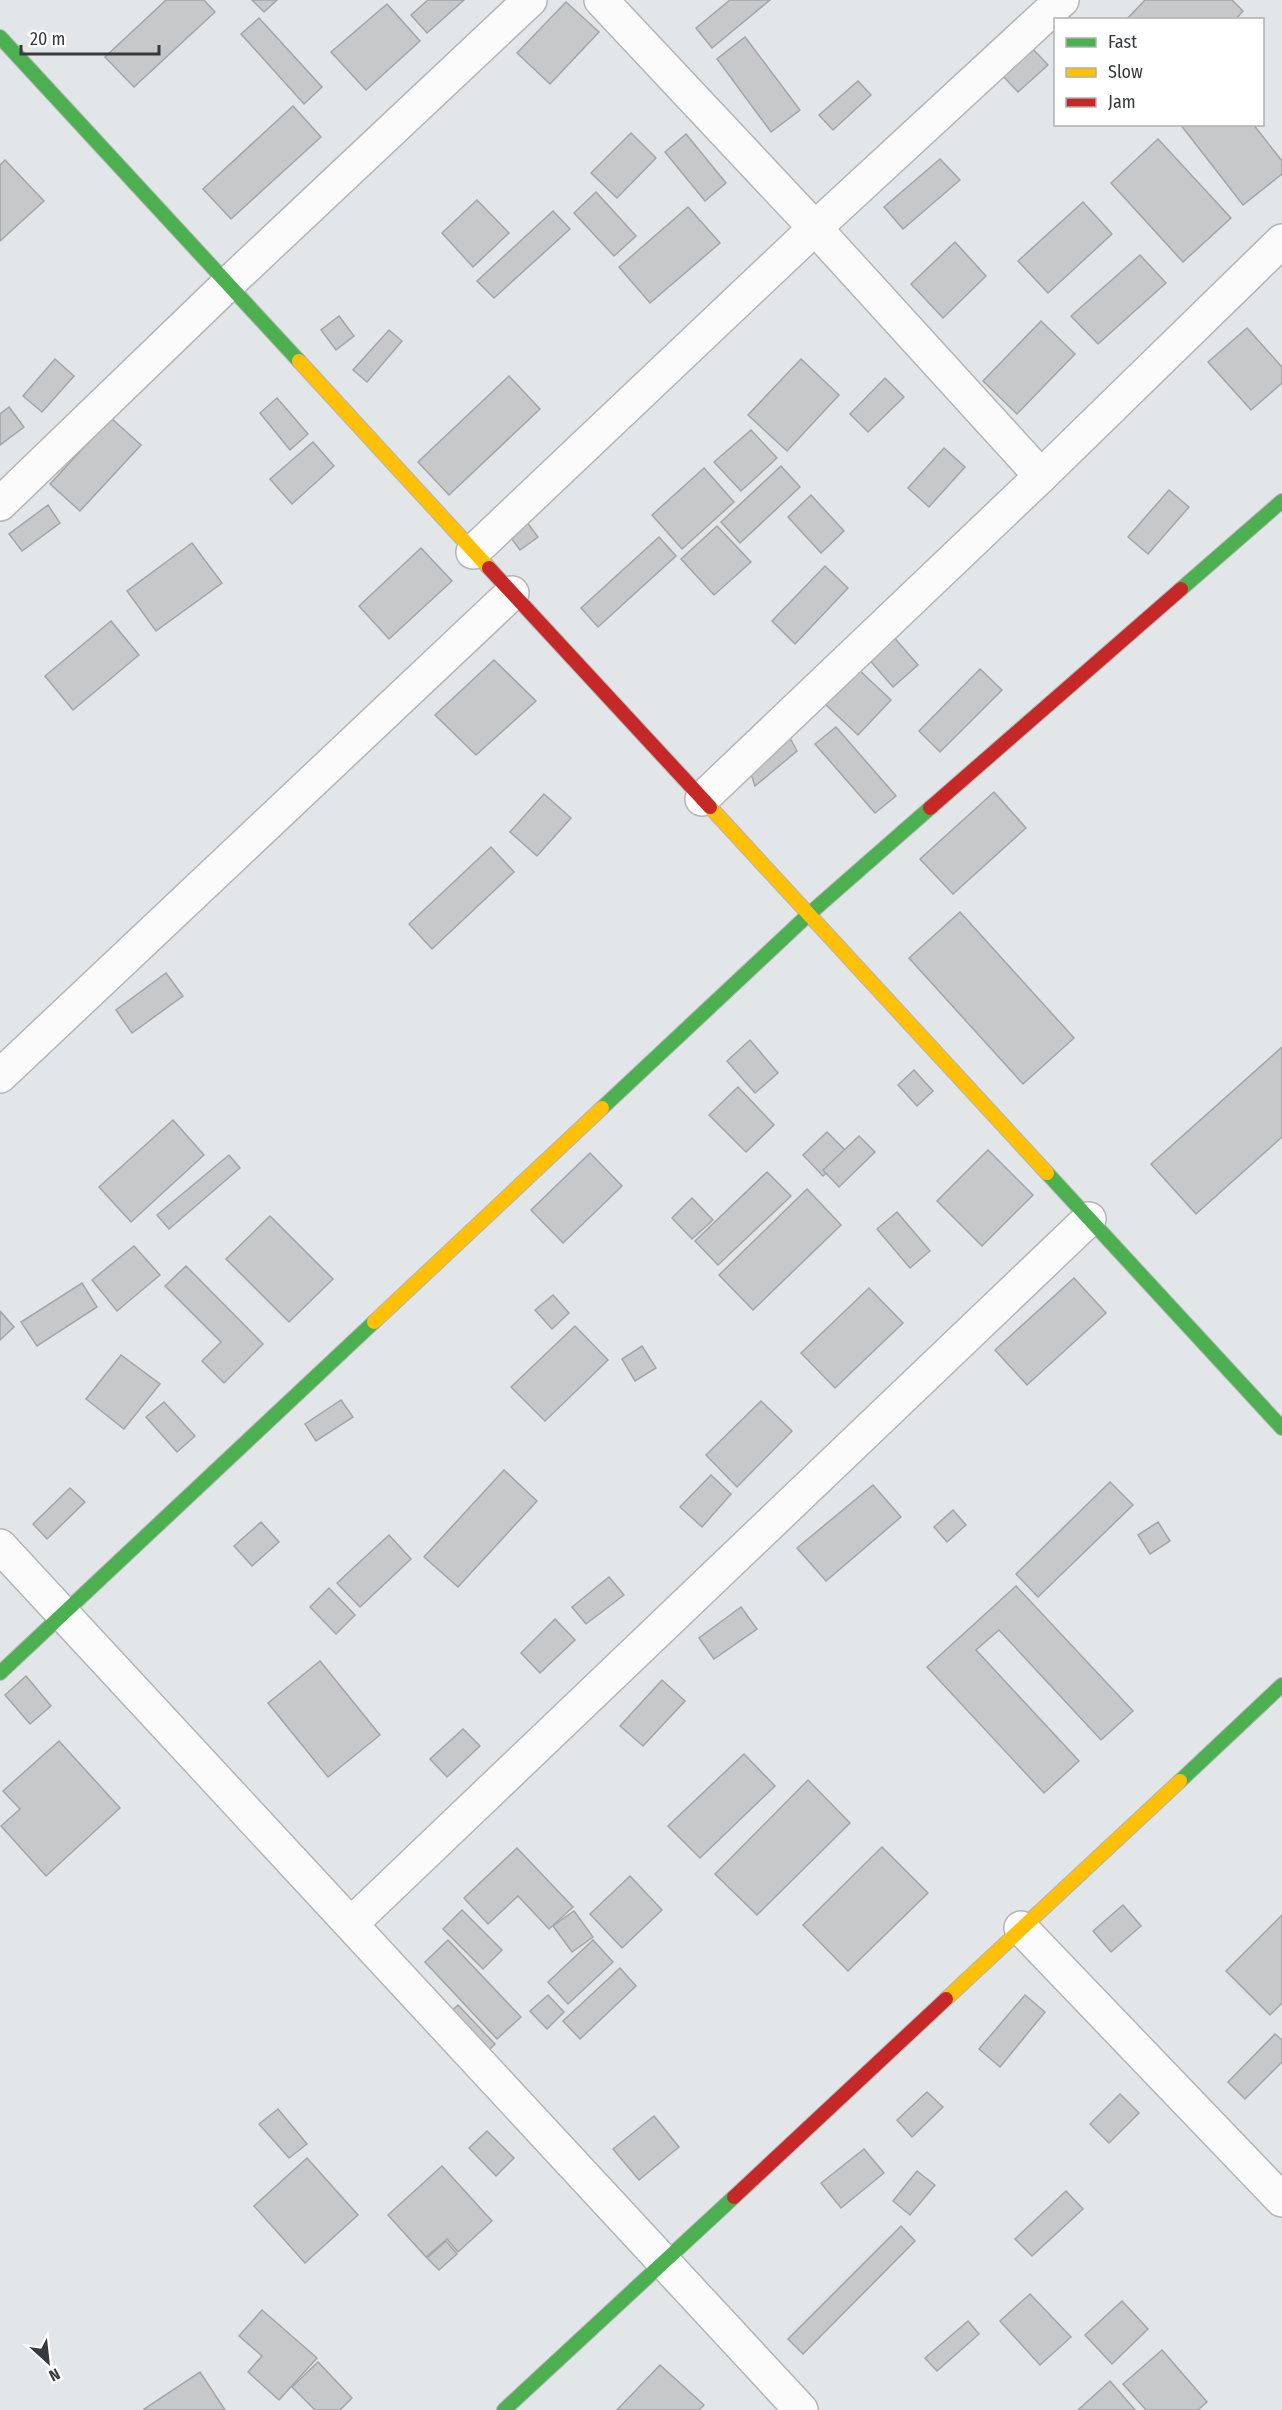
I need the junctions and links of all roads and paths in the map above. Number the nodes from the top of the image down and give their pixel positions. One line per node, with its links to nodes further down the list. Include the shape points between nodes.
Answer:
1 (530, 0): 7 (street)
2 (601, 0): 5 (street)
3 (1062, 0): 5 (street)
4 (0, 37): 7 (street)
5 (815, 228): 8 (street); 11 (street)
6 (1282, 241): 8 (street)
7 (228, 284): 10 (street); 11 (street)
8 (1041, 476): 13 (street)
9 (1282, 501): 14 (street)
10 (0, 504)
11 (473, 552): 12 (street)
12 (512, 593): 13 (street); 15 (street)
13 (702, 799): 14 (street)
14 (808, 915): 16 (street); 19 (street)
15 (0, 1076)
16 (1089, 1219): 17 (street); 22 (street)
17 (1282, 1428)
18 (0, 1546): 19 (street)
19 (63, 1614): 20 (street); 22 (street)
20 (0, 1673)
21 (1282, 1685): 23 (street)
22 (351, 1924): 25 (street)
23 (1021, 1928): 24 (street); 25 (street)
24 (1282, 2200)
25 (664, 2263): 26 (street); 27 (street)
26 (504, 2410)
27 (801, 2410)

